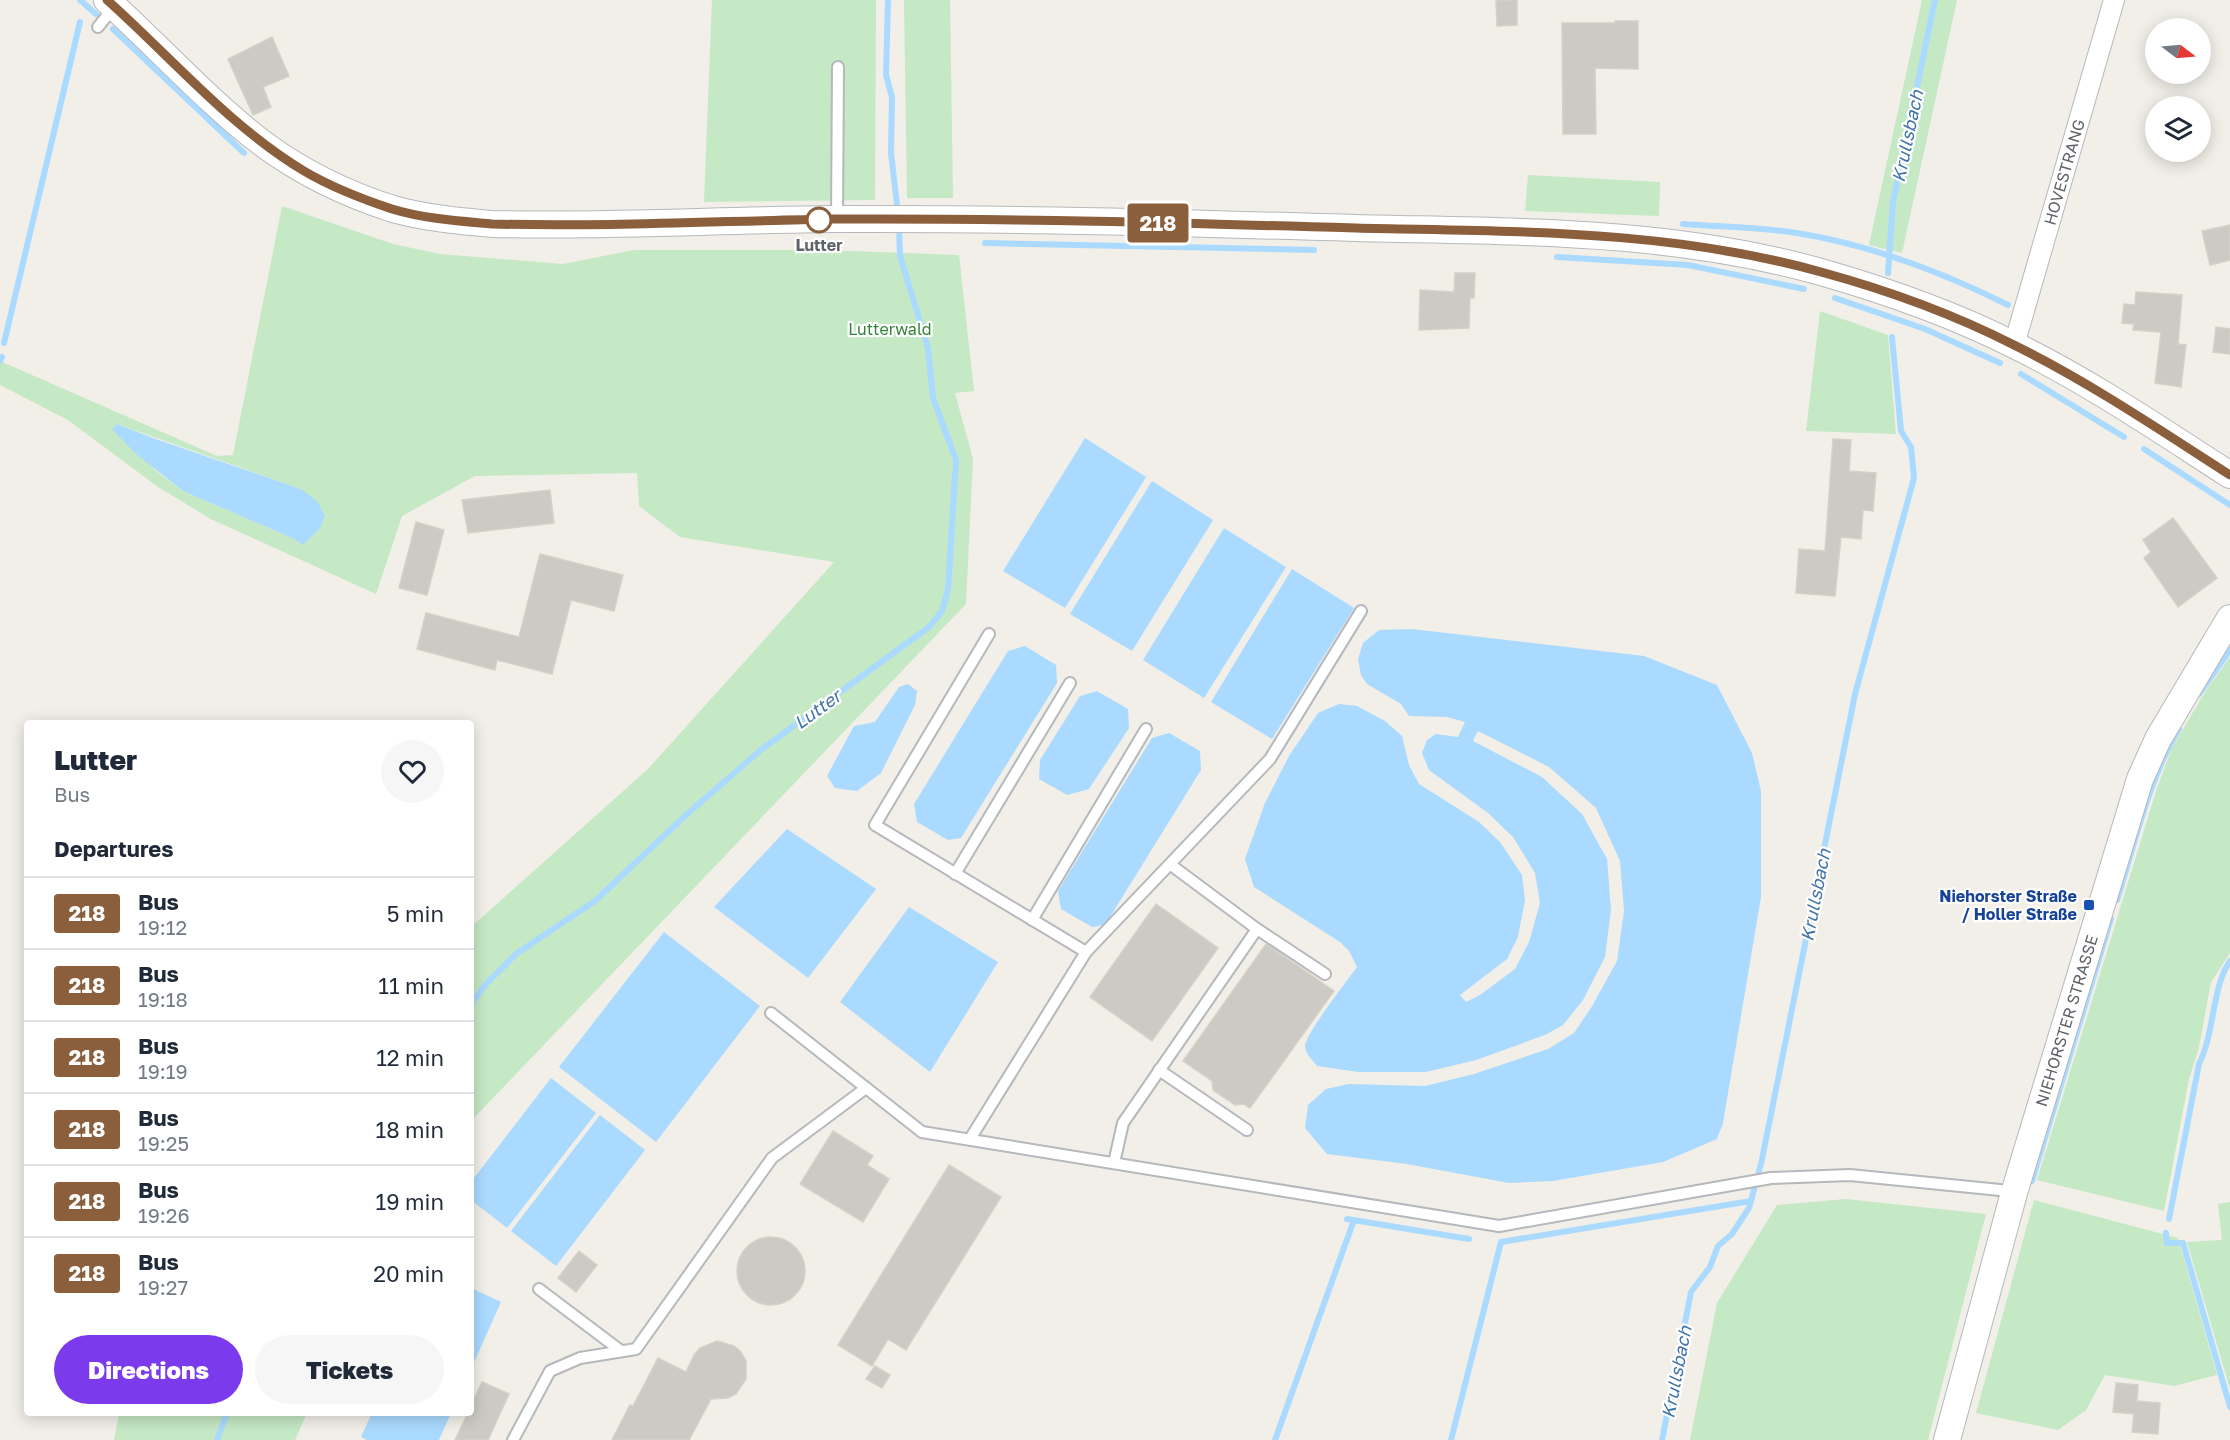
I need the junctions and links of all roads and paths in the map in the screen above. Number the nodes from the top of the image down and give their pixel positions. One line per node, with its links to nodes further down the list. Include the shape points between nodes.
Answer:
1 (2115, 0): 6 (street, HOVESTRANG)
2 (109, 1): 3 (lane, via 106,17); 5 (street, via 262,142 346,192 394,209 443,220 502,225)
3 (98, 27)
4 (838, 66): 5 (lane)
5 (837, 219): 6 (street, via 1195,224 1652,239 1734,251 1824,273 1958,319)
6 (2014, 345): 7 (street, via 2078,379)
7 (2230, 476)
8 (1361, 611): 13 (lane, via 1270,759)
9 (2230, 618): 25 (street, NIEHORSTER STRASSE, via 2158,738 2140,779)
10 (989, 634): 14 (lane, via 874,825)
11 (1070, 683): 14 (lane)
12 (1146, 729): 15 (lane)
13 (1171, 865): 16 (lane); 17 (lane)
14 (955, 874): 15 (lane)
15 (1032, 920): 17 (lane)
16 (1257, 929): 18 (lane); 20 (lane)
17 (1086, 952): 23 (lane)
18 (1325, 974)
19 (771, 1013): 21 (lane)
20 (1159, 1070): 22 (lane); 24 (lane, via 1123,1123)
21 (866, 1088): 23 (lane, via 922,1132); 27 (lane, via 772,1158 636,1349)
22 (1247, 1130)
23 (970, 1139): 24 (lane)
24 (1114, 1162): 25 (lane, via 1499,1226 1771,1179 1850,1174)
25 (2014, 1193): 29 (street, NIEHORSTER STRASSE)
26 (539, 1289): 27 (lane)
27 (621, 1351): 28 (lane, via 580,1358 550,1371)
28 (513, 1440)
29 (1947, 1440)

